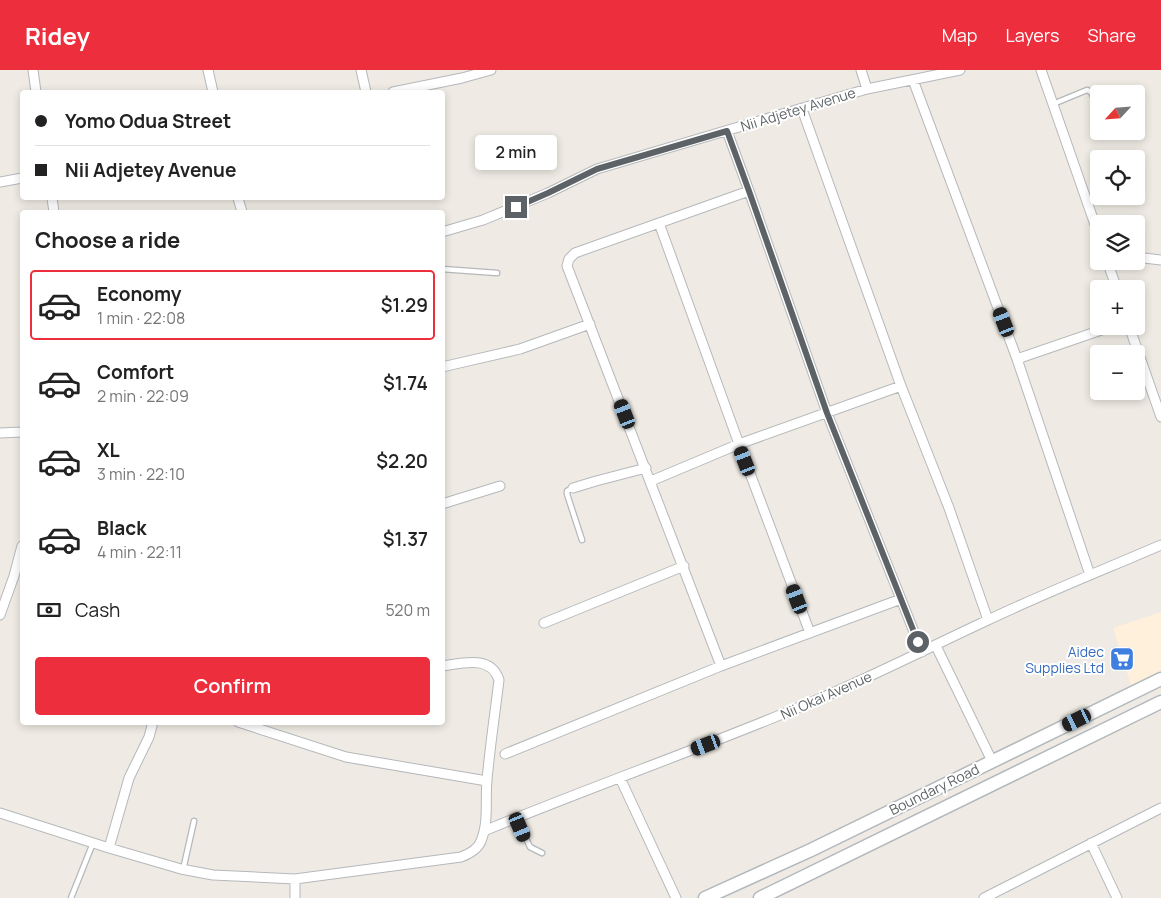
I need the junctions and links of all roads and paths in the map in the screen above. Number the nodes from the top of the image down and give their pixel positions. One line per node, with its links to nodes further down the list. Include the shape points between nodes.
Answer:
1 (33, 70): 10 (street)
2 (208, 70): 11 (street)
3 (361, 70): 12 (street)
4 (491, 70): 13 (street)
5 (861, 70): 9 (street)
6 (960, 70): 8 (street, Nii Adjetey Avenue)
7 (1041, 70): 15 (street)
8 (913, 80): 9 (street, Nii Adjetey Avenue); 31 (street)
9 (867, 89): 16 (street, Nii Adjetey Avenue)
10 (36, 90)
11 (213, 90)
12 (366, 90)
13 (403, 90)
14 (1090, 92): 15 (lane)
15 (1052, 104): 21 (street)
16 (802, 109): 17 (street, Nii Adjetey Avenue); 33 (street)
17 (727, 131): 20 (street); 23 (street, Nii Adjetey Avenue, via 597,169 483,220)
18 (20, 178): 19 (street)
19 (0, 182)
20 (749, 191): 22 (street); 34 (street)
21 (1092, 215)
22 (659, 223): 28 (street, via 575,253 569,259 567,266); 38 (street)
23 (445, 231)
24 (1145, 258): 25 (street)
25 (1161, 260)
26 (445, 269): 27 (lane)
27 (497, 272)
28 (590, 324): 32 (street, via 520,349); 39 (street)
29 (1090, 334): 31 (street)
30 (1133, 335): 35 (street)
31 (1017, 359): 48 (street)
32 (445, 366)
33 (901, 386): 34 (street); 51 (street)
34 (827, 413): 38 (street); 49 (street)
35 (1161, 417)
36 (20, 432): 37 (street)
37 (0, 433)
38 (739, 444): 40 (street); 53 (street)
39 (646, 468): 40 (street); 42 (street)
40 (651, 481): 47 (street)
41 (500, 486): 43 (street)
42 (573, 488): 44 (lane, via 566,494)
43 (445, 503)
44 (582, 540)
45 (1161, 545): 48 (street, Nii Okai Avenue)
46 (20, 554): 50 (street)
47 (684, 566): 52 (street); 57 (street)
48 (1090, 575): 51 (street, Nii Okai Avenue)
49 (901, 599): 53 (street); 55 (street)
50 (0, 615)
51 (988, 620): 54 (street, Nii Okai Avenue)
52 (544, 623)
53 (810, 633): 57 (street)
54 (936, 646): 55 (street, Nii Okai Avenue); 63 (street)
55 (922, 652): 64 (street, Nii Okai Avenue, via 816,700)
56 (445, 666): 65 (street, via 474,662 488,664 496,670 499,680)
57 (722, 666): 62 (street)
58 (1161, 679): 63 (main road, Boundary Road)
59 (1161, 702): 82 (main road, Boundary Road)
60 (152, 725): 73 (street, via 150,737 129,778)
61 (247, 725): 65 (street, via 346,757)
62 (505, 754)
63 (992, 761): 81 (main road, Boundary Road)
64 (620, 778): 68 (street, Nii Okai Avenue); 80 (street)
65 (487, 780): 70 (street)
66 (1161, 808): 72 (street)
67 (0, 813): 71 (street)
68 (516, 818): 70 (street, Nii Okai Avenue); 74 (lane, via 530,847)
69 (194, 821): 75 (lane)
70 (484, 831): 76 (street, via 478,847 461,857)
71 (93, 843): 73 (street); 78 (lane)
72 (1091, 843): 77 (street); 84 (street)
73 (109, 848): 75 (street)
74 (542, 853)
75 (183, 870): 76 (street, via 229,877)
76 (295, 880): 79 (street)
77 (997, 895): 83 (street)
78 (71, 898)
79 (295, 898)
80 (676, 898)
81 (705, 898)
82 (760, 898)
83 (984, 898)
84 (1117, 898)

